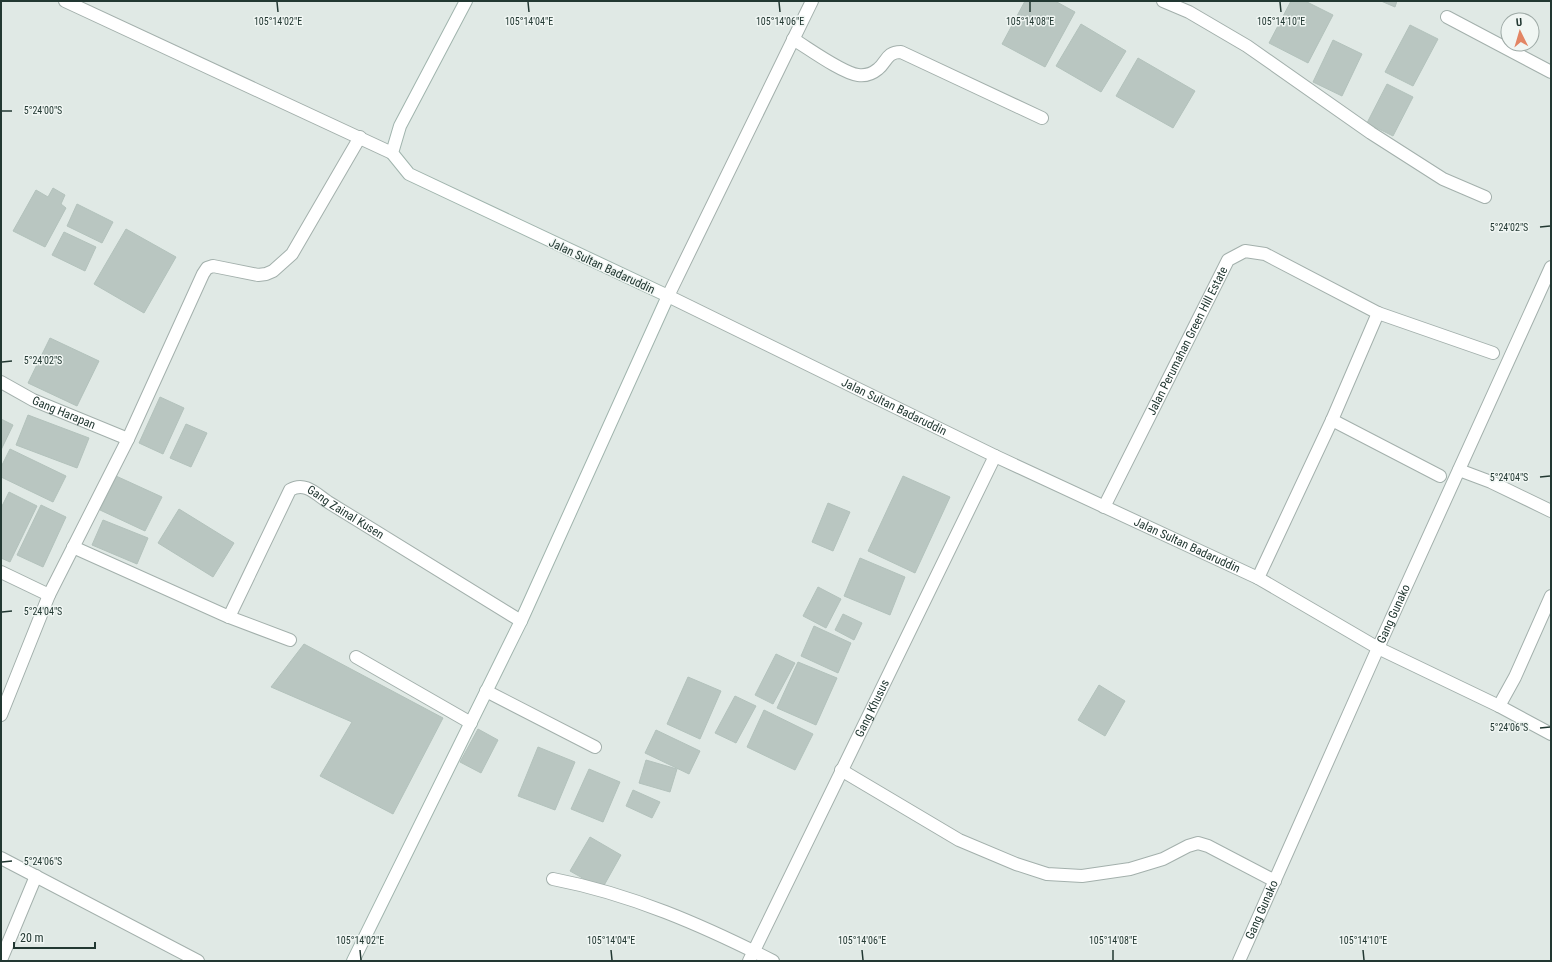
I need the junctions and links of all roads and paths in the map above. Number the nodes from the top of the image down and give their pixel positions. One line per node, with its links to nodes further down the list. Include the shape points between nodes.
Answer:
1 (65, 1): 9 (street)
2 (466, 1): 10 (street, via 400,126)
3 (812, 1): 6 (street)
4 (1163, 1): 11 (street, via 1189,12 1247,46 1371,133 1442,179)
5 (1447, 17): 7 (street)
6 (793, 39): 8 (street, via 857,75 870,75 879,69 889,56 901,52); 13 (street)
7 (1551, 72)
8 (1042, 118)
9 (360, 137): 10 (street); 18 (street, via 292,254 273,271 258,275 213,266 207,268)
10 (392, 152): 13 (street, Jalan Sultan Badaruddin, via 409,174)
11 (1485, 197)
12 (1551, 267): 20 (street, Gang Gunako)
13 (668, 296): 19 (street, Jalan Sultan Badaruddin); 30 (street)
14 (1378, 313): 15 (street, Jalan Perumahan Green Hill Estate); 17 (street); 22 (street, Jalan Perumahan Green Hill Estate, via 1265,254 1245,251 1228,260)
15 (1494, 354)
16 (1, 382): 18 (street, Gang Harapan, via 33,400)
17 (1332, 420): 21 (street); 26 (street)
18 (128, 439): 24 (street)
19 (995, 456): 22 (street, Jalan Sultan Badaruddin); 40 (street, Gang Khusus)
20 (1459, 470): 23 (street, via 1491,482); 32 (street, Gang Gunako)
21 (1440, 476)
22 (1104, 507): 26 (street, Jalan Sultan Badaruddin)
23 (1551, 511)
24 (73, 547): 27 (street); 29 (street)
25 (1, 572): 27 (street)
26 (1258, 578): 32 (street, Jalan Sultan Badaruddin)
27 (49, 595): 36 (street)
28 (1551, 596): 35 (street)
29 (229, 617): 30 (street, Gang Zainal Kusen, via 290,490 301,486); 31 (street)
30 (520, 621): 34 (street)
31 (290, 640)
32 (1378, 648): 35 (street, Jalan Sultan Badaruddin); 44 (street, Gang Gunako)
33 (356, 657): 37 (street)
34 (486, 691): 37 (street); 39 (street)
35 (1499, 706): 38 (street, Jalan Sultan Badaruddin)
36 (1, 715)
37 (471, 723): 48 (street)
38 (1551, 734)
39 (595, 747)
40 (841, 770): 44 (street, via 959,840 1047,874 1082,876 1130,869 1163,859 1198,843); 45 (street, Gang Khusus)
41 (1, 858): 42 (street)
42 (36, 876): 46 (street); 47 (street)
43 (553, 880): 45 (street, via 584,885 664,910)
44 (1275, 881): 50 (street, Gang Gunako)
45 (752, 956): 49 (street)
46 (1, 960)
47 (198, 961)
48 (353, 961)
49 (773, 961)
50 (1240, 961)

